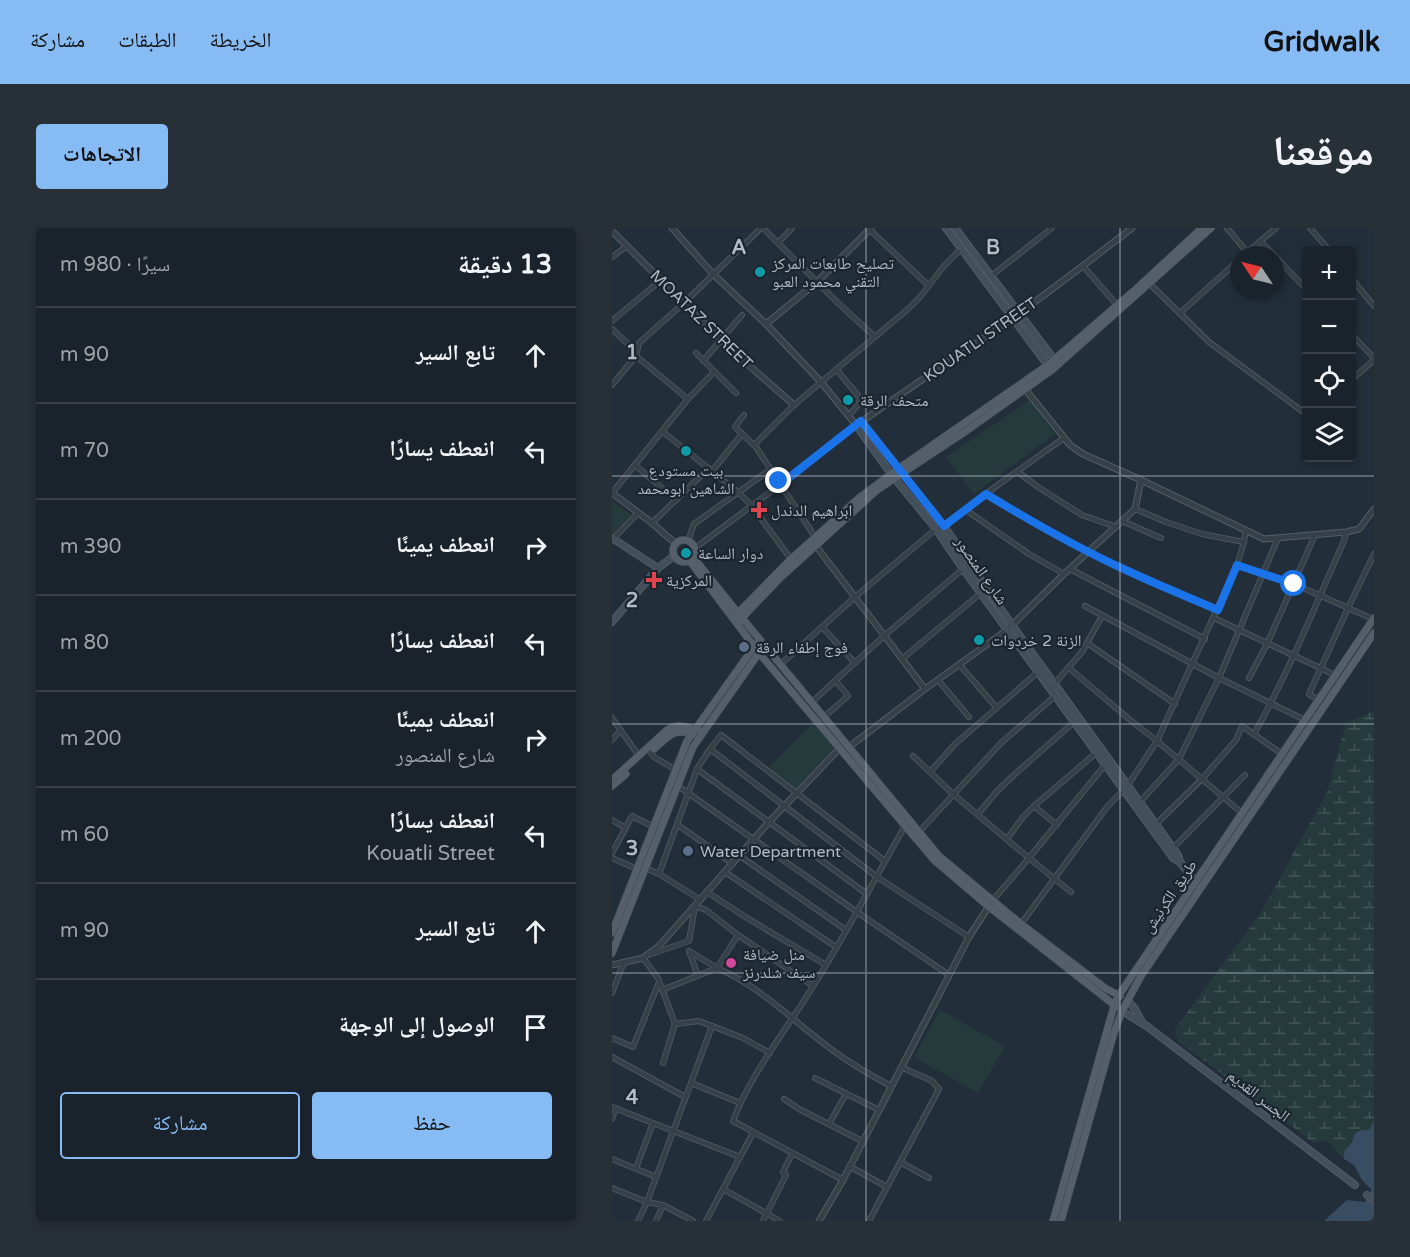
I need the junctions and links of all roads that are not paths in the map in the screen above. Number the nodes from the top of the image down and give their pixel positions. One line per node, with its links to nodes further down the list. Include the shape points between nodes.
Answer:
1 (672, 228): 27 (street, شارع المنصور)
2 (762, 228): 16 (street); 27 (street)
3 (792, 228): 16 (street)
4 (870, 228): 30 (street); 34 (street)
5 (946, 228): 22 (main road)
6 (955, 228): 28 (main road)
7 (1052, 228): 28 (street)
8 (1132, 228): 24 (street, KOUATLI STREET)
9 (1202, 228): 36 (main road)
10 (1211, 228): 31 (main road)
11 (1227, 228): 18 (street)
12 (1276, 228): 15 (street)
13 (1310, 228): 21 (street)
14 (612, 231): 17 (street, MOATAZ STREET)
15 (1260, 241): 19 (street); 20 (street)
16 (778, 243): 30 (street)
17 (627, 246): 23 (street); 29 (street, MOATAZ STREET)
18 (1240, 246)
19 (1255, 246)
20 (1265, 246)
21 (1326, 246)
22 (961, 249): 34 (street); 40 (main road)
23 (612, 257)
24 (1083, 266): 36 (street); 40 (street, KOUATLI STREET)
25 (1284, 266): 33 (street)
26 (1230, 268): 38 (street)
27 (713, 274): 35 (street); 42 (street, شارع المنصور)
28 (991, 276): 40 (main road)
29 (661, 280): 35 (street, MOATAZ STREET); 41 (street)
30 (817, 282): 42 (street); 44 (street)
31 (1150, 284): 38 (street); 51 (main road)
32 (1356, 284): 37 (street)
33 (1302, 285)
34 (930, 286): 44 (street)
35 (684, 303): 46 (street, MOATAZ STREET); 48 (street, via 639,343)
36 (1117, 305): 51 (main road)
37 (1374, 306)
38 (1180, 314): 61 (street, via 1209,342)
39 (742, 315): 46 (street)
40 (1016, 315): 51 (main road); 64 (street, KOUATLI STREET)
41 (612, 321)
42 (766, 324): 55 (street, شارع المنصور)
43 (613, 332): 48 (street)
44 (876, 337): 52 (street)
45 (1356, 339): 49 (street)
46 (721, 340): 50 (street); 60 (street, MOATAZ STREET)
47 (696, 353): 50 (street)
48 (636, 356): 56 (street); 59 (street)
49 (1374, 359): 54 (street)
50 (703, 361): 53 (street)
51 (1053, 365): 57 (main road); 74 (main road)
52 (836, 369): 55 (street); 62 (street, via 859,396 859,404)
53 (714, 372): 58 (street); 59 (street)
54 (1356, 375)
55 (821, 382): 60 (street); 62 (street, شارع المنصور)
56 (612, 385)
57 (1025, 389): 67 (street); 74 (main road)
58 (736, 393)
59 (688, 399): 65 (street)
60 (794, 405): 68 (street)
61 (1302, 411)
62 (851, 413): 64 (street, شارع المنصور)
63 (744, 415): 66 (street, via 735,427)
64 (858, 423): 69 (street, KOUATLI STREET); 74 (main road, شارع المنصور)
65 (662, 430): 70 (street); 71 (street)
66 (742, 434): 68 (street); 71 (street)
67 (1064, 438): 73 (street); 75 (street, via 1083,454)
68 (754, 445): 72 (street)
69 (827, 447): 76 (street)
70 (635, 465): 78 (street); 80 (street)
71 (710, 469): 77 (street); 80 (street)
72 (771, 469): 76 (street); 77 (street)
73 (1018, 472): 79 (street); 89 (street, via 1083,515)
74 (897, 474): 88 (main road, شارع المنصور); 90 (main road, شارع المنصور); 94 (main road, via 859,498); 101 (main road)
75 (1141, 480): 82 (street); 91 (street)
76 (781, 484): 81 (street); 94 (street)
77 (739, 492): 81 (street); 98 (street, via 694,524)
78 (612, 493): 85 (street)
79 (986, 494): 84 (street); 102 (street)
80 (676, 500): 87 (street)
81 (752, 506): 104 (street); 106 (street)
82 (1135, 509): 86 (street); 99 (street, via 1202,534)
83 (1374, 509): 92 (street, via 1359,529)
84 (966, 510): 88 (street); 111 (street)
85 (638, 513): 87 (street); 97 (street)
86 (1122, 521): 89 (street); 95 (street)
87 (652, 523): 100 (street)
88 (944, 526): 90 (street); 128 (main road, شارع المنصور)
89 (1116, 527): 102 (street)
90 (936, 529): 109 (main road, شارع المنصور); 116 (street)
91 (1246, 530): 96 (street, via 1264,539); 99 (street)
92 (1346, 532): 93 (street); 115 (street)
93 (1315, 535): 96 (street); 113 (street)
94 (816, 537): 106 (main road)
95 (1161, 538)
96 (1278, 538): 112 (street)
97 (613, 539): 108 (main road)
98 (688, 541): 100 (main road); 104 (main road, via 693,545)
99 (1244, 542): 107 (street)
100 (676, 543): 105 (main road)
101 (816, 546): 116 (street); 123 (main road)
102 (1089, 552): 110 (street); 120 (street)
103 (1374, 554): 118 (street)
104 (692, 555): 105 (main road, via 681,561); 123 (main road)
105 (674, 556): 108 (main road)
106 (790, 559): 123 (main road)
107 (1237, 565): 112 (street); 120 (street)
108 (658, 568): 121 (main road)
109 (963, 569): 114 (main road, شارع المنصور); 131 (street)
110 (1070, 569): 111 (street); 132 (street)
111 (1064, 574): 128 (street)
112 (1263, 574): 113 (street); 129 (street)
113 (1294, 584): 115 (street); 135 (street)
114 (981, 593): 128 (main road, شارع المنصور); 138 (street)
115 (1320, 595): 118 (street); 137 (street)
116 (855, 597): 127 (street); 131 (street)
117 (1085, 606): 122 (street)
118 (1348, 608): 125 (street); 144 (street)
119 (612, 609): 121 (street)
120 (1218, 610): 124 (street)
121 (619, 612): 126 (main road)
122 (1102, 616): 134 (street); 142 (street)
123 (737, 618): 133 (main road); 136 (main road)
124 (1214, 618): 129 (street); 132 (street)
125 (1373, 618): 146 (main road, طريق الكرنيش)
126 (612, 622)
127 (822, 627): 139 (street); 140 (street)
128 (1010, 627): 141 (street); 145 (main road, شارع المنصور); 151 (main road, شارع المنصور)
129 (1239, 631): 135 (street); 147 (street)
130 (1374, 633): 225 (main road, طريق الكرنيش)
131 (884, 636): 138 (street); 139 (street)
132 (1204, 639): 142 (street)
133 (762, 643): 136 (main road); 140 (main road)
134 (1087, 643): 143 (street); 157 (street)
135 (1267, 644): 137 (street); 148 (street)
136 (756, 650): 165 (main road); 167 (main road); 172 (main road)
137 (1293, 656): 144 (street); 156 (street)
138 (902, 659): 152 (street)
139 (855, 663): 150 (street)
140 (781, 664): 155 (main road)
141 (960, 664): 149 (street); 158 (street)
142 (1193, 664): 147 (street); 157 (street)
143 (1069, 668): 151 (street); 169 (street)
144 (1320, 668): 146 (street); 154 (street, via 1309,694)
145 (1038, 672): 151 (main road, شارع المنصور); 158 (street)
146 (1335, 675): 154 (main road, طريق الكرنيش)
147 (1219, 678): 156 (street); 178 (street)
148 (1249, 678)
149 (938, 680): 152 (street); 160 (street)
150 (836, 681): 155 (street); 159 (street, via 848,696)
151 (1053, 686): 153 (main road, شارع المنصور); 188 (main road, شارع المنصور)
152 (925, 689): 170 (street)
153 (1056, 696): 163 (main road, شارع المنصور); 191 (street, via 1001,743)
154 (1318, 700): 162 (main road, طريق الكرنيش)
155 (812, 702): 159 (main road)
156 (1271, 703): 162 (street); 166 (street)
157 (1175, 704): 169 (street)
158 (996, 707): 182 (street)
159 (824, 717): 170 (main road)
160 (969, 717)
161 (612, 718): 164 (street)
162 (1305, 720): 175 (main road, طريق الكرنيش)
163 (1074, 723): 174 (main road, شارع المنصور); 197 (street, via 998,790)
164 (621, 730): 168 (street); 176 (street)
165 (693, 731): 167 (main road); 173 (main road, via 674,732); 176 (main road, via 673,726); 180 (main road)
166 (1254, 734): 175 (street); 184 (street, via 1242,726 1236,740)
167 (702, 735): 187 (main road, via 687,758)
168 (612, 740)
169 (1157, 741): 178 (street); 188 (street)
170 (849, 747): 172 (street); 201 (main road)
171 (710, 748): 181 (street); 189 (street, via 721,735); 194 (street)
172 (839, 749): 189 (street); 201 (main road)
173 (650, 752): 180 (street); 186 (main road)
174 (1096, 753): 179 (main road, شارع المنصور); 195 (street)
175 (1282, 754): 196 (main road, طريق الكرنيش)
176 (639, 756): 185 (main road)
177 (913, 756): 182 (street)
178 (1179, 759): 184 (street); 193 (street)
179 (1105, 765): 188 (main road, شارع المنصور); 202 (street)
180 (675, 770): 204 (main road)
181 (697, 770): 190 (street); 199 (street)
182 (930, 772): 191 (street)
183 (1245, 775): 192 (street)
184 (1202, 779): 192 (street); 203 (street)
185 (612, 780)
186 (612, 786)
187 (677, 786): 190 (street); 219 (main road)
188 (1125, 787): 193 (main road, شارع المنصور); 203 (main road, شارع المنصور); 224 (street)
189 (797, 793): 194 (street); 216 (street)
190 (688, 794): 200 (street); 209 (street)
191 (953, 794): 197 (street); 206 (street)
192 (1224, 797): 196 (street); 211 (street)
193 (1140, 802): 203 (main road, شارع المنصور)
194 (784, 806): 199 (street); 223 (street)
195 (1034, 806): 202 (street); 208 (street)
196 (1242, 813): 225 (main road, طريق الكرنيش)
197 (978, 814): 208 (street)
198 (612, 820): 205 (street)
199 (769, 822): 209 (street); 228 (street)
200 (678, 825): 218 (street); 222 (street)
201 (908, 825): 206 (main road); 216 (street); 230 (main road, via 934,860)
202 (1056, 825): 215 (street)
203 (1154, 826): 211 (main road, شارع المنصور); 217 (main road, شارع المنصور, via 1173,858)
204 (654, 827): 205 (street, via 632,816); 220 (main road)
205 (626, 828): 210 (street)
206 (919, 832): 230 (main road)
207 (612, 838): 210 (street)
208 (1007, 839): 215 (street)
209 (755, 840): 213 (street); 232 (street)
210 (619, 842): 212 (street)
211 (1173, 848): 217 (main road, شارع المنصور)
212 (612, 853)
213 (740, 856): 218 (street); 235 (street)
214 (612, 858): 220 (street)
215 (1029, 858): 224 (street); 230 (street)
216 (885, 861): 223 (street)
217 (1180, 862): 225 (main road, شارع المنصور)
218 (733, 864): 221 (street)
219 (646, 868): 220 (street); 222 (street); 237 (main road)
220 (637, 869): 237 (main road)
221 (726, 872): 227 (street); 240 (street)
222 (659, 874): 229 (street)
223 (877, 877): 228 (street); 238 (street)
224 (1055, 878): 226 (street); 234 (street)
225 (1197, 886): 233 (main road, طريق الكرنيش)
226 (1071, 891)
227 (707, 892): 229 (street); 247 (street)
228 (867, 894): 232 (street)
229 (700, 900): 231 (street)
230 (990, 904): 234 (main road); 238 (street); 257 (main road)
231 (695, 906): 236 (street); 239 (street, via 689,941); 243 (street)
232 (857, 912): 235 (street); 249 (street)
233 (1176, 917): 255 (main road, طريق الكرنيش); 256 (main road, طريق الكرنيش)
234 (1021, 924): 255 (main road)
235 (846, 930): 240 (street)
236 (738, 935): 248 (street); 252 (street)
237 (614, 937): 242 (main road)
238 (969, 937): 249 (street)
239 (685, 943): 241 (street); 243 (street)
240 (836, 947): 247 (street)
241 (689, 951): 248 (street); 250 (street)
242 (612, 953)
243 (651, 954): 244 (street)
244 (644, 958): 245 (street); 251 (street)
245 (624, 962): 246 (street); 254 (street)
246 (612, 965)
247 (826, 965): 252 (street)
248 (717, 968): 250 (street); 259 (street)
249 (949, 975): 267 (street)
250 (698, 976): 253 (street)
251 (659, 982): 253 (street); 263 (street, via 633,1047)
252 (813, 986): 259 (street)
253 (662, 990): 260 (street)
254 (612, 993)
255 (1119, 995): 256 (main road); 257 (main road, طريق الكرنيش)
256 (1128, 1001): 258 (main road, طريق الكرنيش); 261 (main road)
257 (1114, 1006): 258 (main road); 309 (main road, طريق الكرنيش)
258 (1122, 1011): 261 (main road); 310 (main road, طريق الكرنيش)
259 (793, 1018): 264 (street); 270 (street, via 834,1052)
260 (675, 1024): 262 (street, via 699,1021); 266 (street)
261 (1145, 1024): 292 (main road, الجسر القديم)
262 (712, 1026): 264 (street); 269 (street)
263 (612, 1038)
264 (770, 1053): 274 (street)
265 (612, 1057): 272 (street)
266 (663, 1064)
267 (901, 1067): 270 (street); 286 (street, via 932,1081 939,1089)
268 (815, 1078): 271 (street)
269 (691, 1083): 272 (street); 274 (street)
270 (891, 1086): 276 (street)
271 (846, 1094): 276 (street); 279 (street)
272 (685, 1097): 280 (street)
273 (784, 1099): 279 (street)
274 (740, 1102): 281 (street, via 733,1121)
275 (614, 1107): 277 (street); 278 (street)
276 (879, 1110): 282 (street)
277 (612, 1119)
278 (653, 1123): 280 (street); 288 (street)
279 (829, 1124): 282 (street)
280 (673, 1130): 284 (street); 289 (street)
281 (753, 1133): 283 (street); 284 (street)
282 (862, 1141): 287 (street)
283 (792, 1154): 291 (street); 300 (street)
284 (740, 1157): 295 (street)
285 (612, 1159): 288 (street)
286 (900, 1162): 290 (street); 293 (street)
287 (849, 1166): 291 (street); 293 (street)
288 (636, 1168): 289 (street)
289 (656, 1177): 298 (street)
290 (929, 1178)
291 (843, 1180): 307 (street)
292 (1355, 1185)
293 (887, 1187): 308 (street)
294 (612, 1188): 298 (street)
295 (723, 1189): 300 (street); 304 (street)
296 (1368, 1195): 297 (main road)
297 (1374, 1200)
298 (647, 1202): 299 (street); 301 (street)
299 (663, 1206): 302 (street); 303 (street)
300 (766, 1213): 305 (street); 306 (street)
301 (638, 1221)
302 (656, 1221)
303 (693, 1221)
304 (706, 1221)
305 (763, 1221)
306 (780, 1221)
307 (819, 1221)
308 (868, 1221)
309 (1053, 1221)
310 (1061, 1221)

